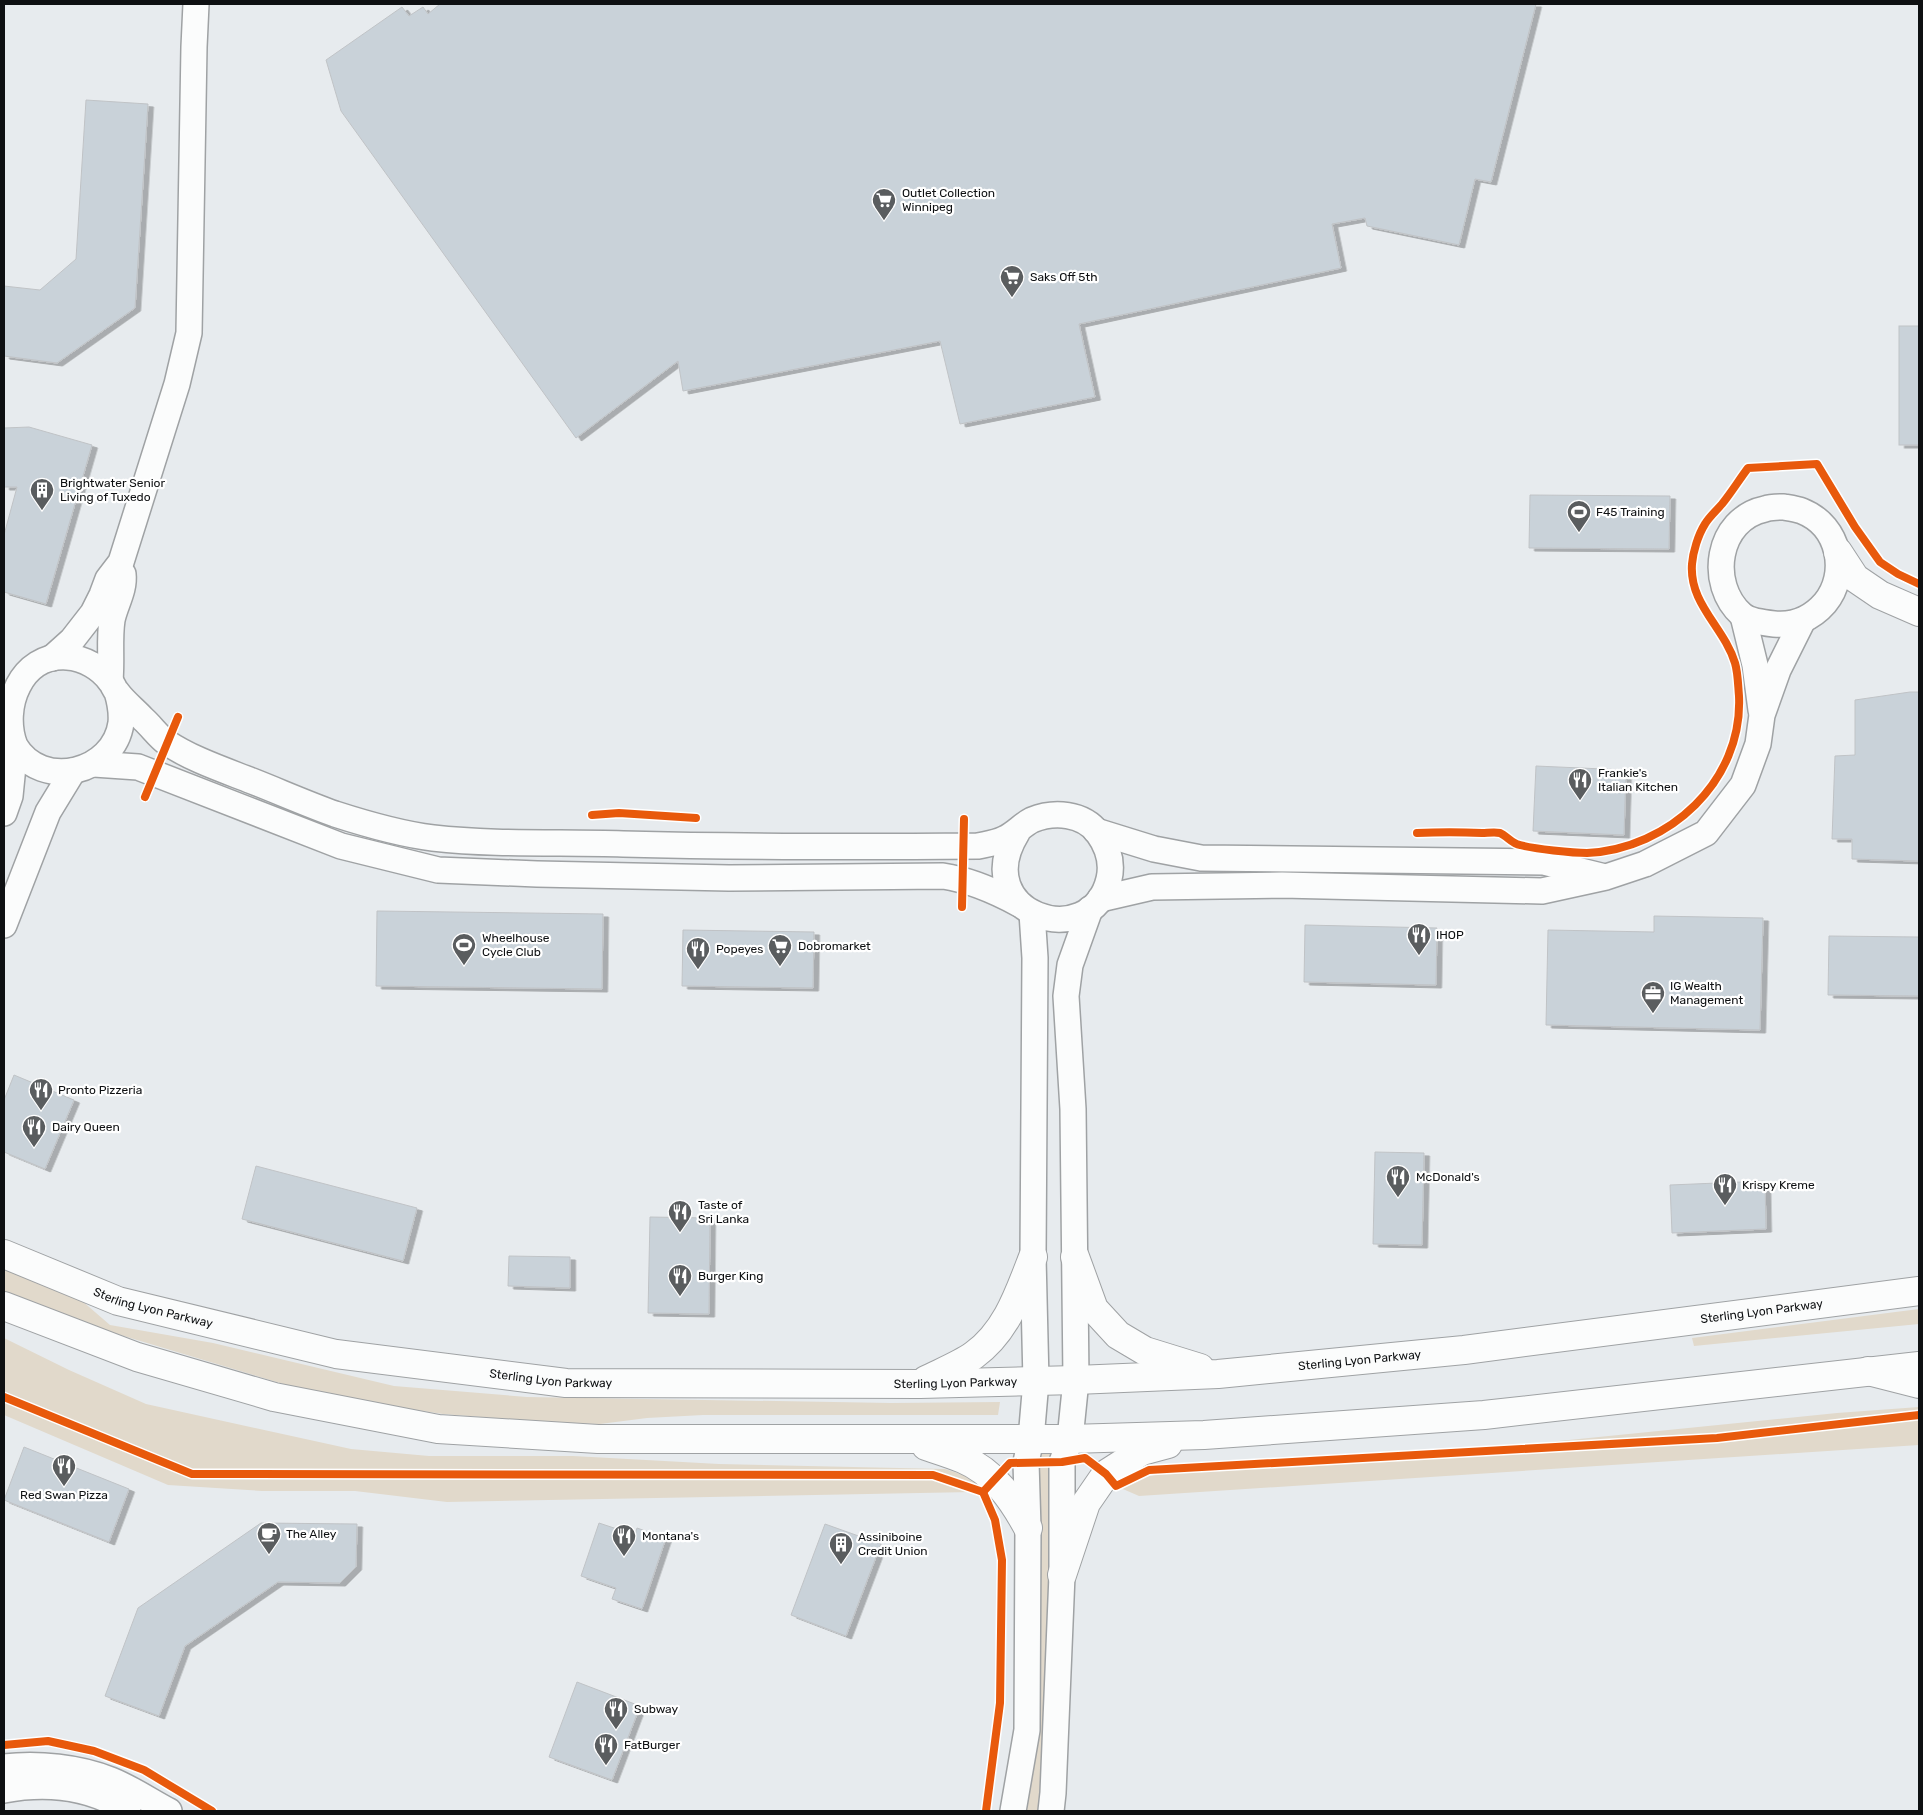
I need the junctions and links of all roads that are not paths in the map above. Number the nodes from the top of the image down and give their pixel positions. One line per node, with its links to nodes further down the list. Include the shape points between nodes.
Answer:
1 (196, 4): 3 (street, via 189,333 177,384)
2 (1838, 552): 4 (main road, via 1854,578 1880,595); 5 (street, via 1820,523 1803,512 1784,507 1764,509 1746,517 1732,531 1723,548 1720,568 1724,587); 6 (street, via 1838,578 1831,595 1819,610)
3 (121, 562): 7 (street, via 108,579 93,613 72,640); 8 (street, via 124,582 112,619)
4 (1919, 612)
5 (1743, 616): 6 (street, via 1784,625); 9 (street, via 1755,665)
6 (1803, 620): 9 (street, via 1779,667)
7 (52, 658): 8 (street, via 84,661 98,668); 10 (street, via 34,665 11,690 6,706 6,723)
8 (113, 686): 11 (street, via 121,708 121,724 116,739 107,753); 14 (street, via 165,741 209,764 335,814 432,838 711,846 978,846)
9 (1762, 715): 15 (street, via 1758,744 1743,785 1706,833 1645,864)
10 (15, 746): 11 (street, via 40,767 56,772); 12 (street, via 10,796)
11 (83, 768): 17 (street, via 138,767 341,846 438,870 710,878 943,876 995,891); 18 (street, via 48,812)
12 (4, 813)
13 (1096, 831): 14 (street, via 1082,820 1065,814 1047,815 1030,821); 15 (street, via 1154,849 1201,858 1544,862); 16 (street, via 1110,857 1110,872 1107,886)
14 (1016, 833): 17 (street, via 1004,861 1005,877 1010,892)
15 (1606, 877): 16 (street, via 1542,891 1282,884 1152,887)
16 (1095, 904): 17 (street, via 1076,916 1061,920 1046,919); 22 (street, via 1070,965 1066,996 1073,1109)
17 (1026, 909): 21 (street, via 1035,958)
18 (4, 926)
19 (4, 1243): 23 (main road)
20 (4, 1254): 23 (main road, Sterling Lyon Parkway)
21 (1033, 1257): 30 (street); 31 (main road, via 1011,1312 991,1341 974,1356)
22 (1075, 1257): 28 (main road, via 1094,1309 1118,1335 1145,1351); 29 (street)
23 (52, 1275): 31 (main road, Sterling Lyon Parkway, via 118,1301 336,1354 566,1383)
24 (1919, 1291): 28 (main road, Sterling Lyon Parkway, via 1464,1350)
25 (4, 1306): 34 (main road, via 137,1357 274,1397 438,1429 598,1440)
26 (1919, 1366): 27 (main road)
27 (1868, 1370): 32 (main road); 33 (main road, via 1484,1415)
28 (1218, 1374): 29 (main road, Sterling Lyon Parkway)
29 (1076, 1380): 30 (main road, Sterling Lyon Parkway); 36 (street)
30 (1036, 1381): 31 (main road, Sterling Lyon Parkway); 35 (street)
31 (920, 1384)
32 (1919, 1384)
33 (1204, 1435): 36 (main road); 38 (main road, via 1142,1451 1106,1474 1086,1503)
34 (906, 1439): 35 (main road); 37 (main road, via 964,1459 995,1480 1014,1502)
35 (1031, 1439): 36 (main road); 37 (street, via 1026,1462)
36 (1070, 1439): 38 (street, via 1062,1462)
37 (1028, 1528): 43 (street, via 1027,1730)
38 (1062, 1575): 44 (street)
39 (4, 1767): 42 (street, via 67,1768 102,1777)
40 (4, 1790): 41 (street, via 28,1786 71,1788 110,1800)
41 (128, 1811)
42 (169, 1811)
43 (1013, 1811)
44 (1051, 1811)

